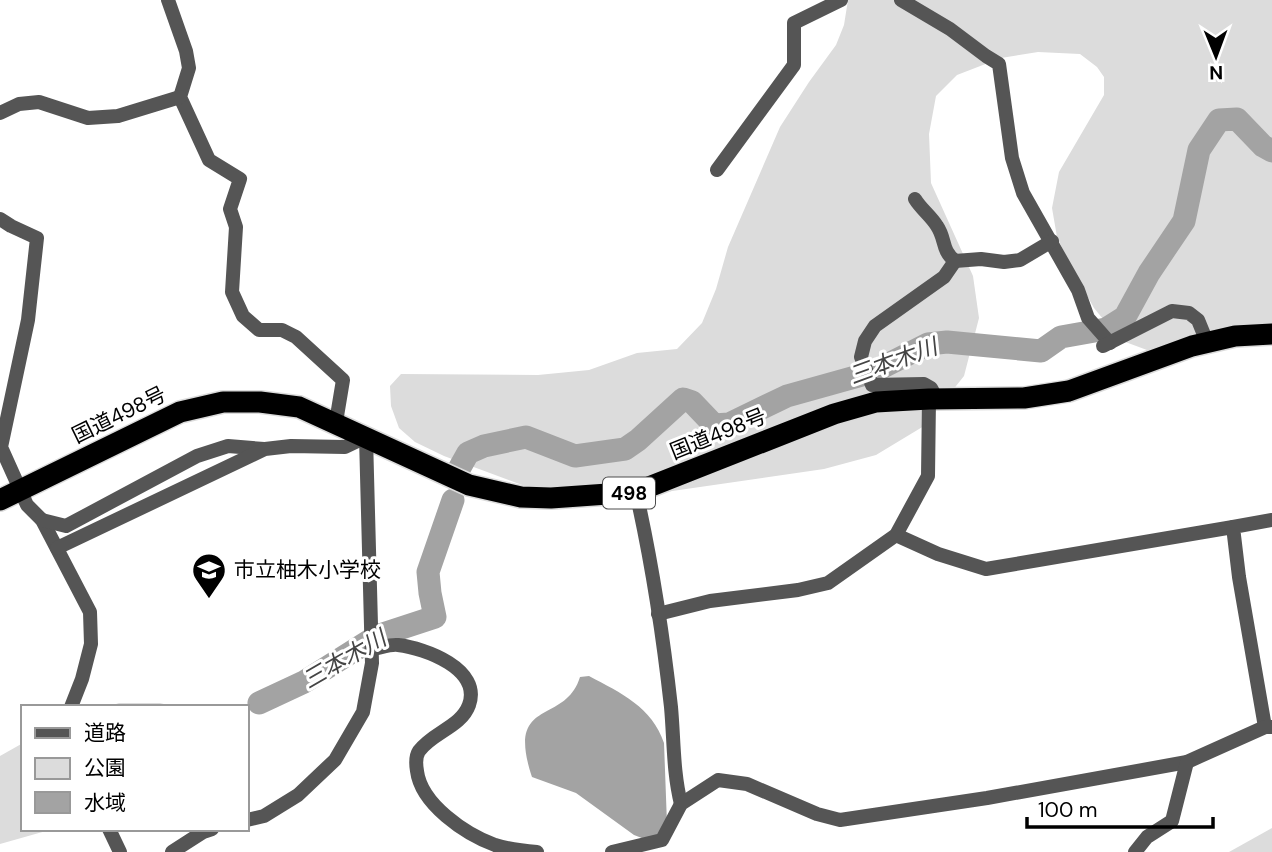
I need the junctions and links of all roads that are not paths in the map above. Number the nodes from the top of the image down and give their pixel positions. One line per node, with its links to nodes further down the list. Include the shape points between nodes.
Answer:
1 (168, 0): 4 (street, via 189,68)
2 (841, 0): 6 (street, via 794,23 794,65)
3 (901, 0): 9 (street, via 999,64 1012,158 1023,194)
4 (180, 97): 5 (street, via 118,116 88,118 39,102 19,104); 14 (street, via 209,160 240,179 230,209 236,227 232,292 243,316 259,330 282,330 296,337 343,380)
5 (0, 113)
6 (717, 170)
7 (915, 199): 10 (street, via 937,226 947,254)
8 (0, 219): 17 (street, via 37,238 28,320 1,447)
9 (1052, 241): 10 (street, via 1020,260); 12 (street, via 1079,290 1088,318 1107,344 1172,311 1189,313 1198,320)
10 (955, 261): 13 (street, via 944,277 875,326 861,357 872,385 924,384 932,388)
11 (1272, 334): 12 (highway, 国道498号 / 498)
12 (1207, 342): 13 (highway, 国道498号 / 498, via 1069,391)
13 (933, 399): 18 (highway, 国道498号 / 498, via 876,402 834,414); 23 (street, via 928,476)
14 (336, 422): 15 (highway, 国道498号 / 498); 17 (highway, 国道498号 / 498, via 299,407 223,402 180,412)
15 (366, 437): 16 (street, via 345,447); 18 (highway, 国道498号 / 498, via 469,485 522,497); 26 (street)
16 (265, 449): 20 (street, via 228,446 207,452 66,526); 24 (street)
17 (20, 491): 19 (highway, 国道498号 / 498); 20 (street)
18 (636, 492): 25 (street)
19 (0, 500)
20 (42, 520): 24 (street)
21 (1272, 520): 22 (street)
22 (1233, 527): 23 (street, via 986,569); 28 (street)
23 (896, 535): 25 (street, via 828,583)
24 (57, 548): 27 (street, via 90,612 91,644)
25 (658, 614): 30 (street)
26 (372, 649): 31 (street, via 363,712 335,760 298,795 264,816); 36 (street, via 396,644 429,653 464,673 471,701 465,715 419,751 415,762 418,782 450,821 494,845)
27 (72, 705)
28 (1269, 727): 29 (street)
29 (1187, 762): 30 (street, via 840,820 747,784 718,780); 38 (street, via 1171,821 1147,837)
30 (681, 804): 37 (street, via 662,840)
31 (248, 820)
32 (110, 831): 34 (street)
33 (206, 831): 35 (street)
34 (120, 852)
35 (172, 852)
36 (537, 852)
37 (612, 852)
38 (1135, 852)

